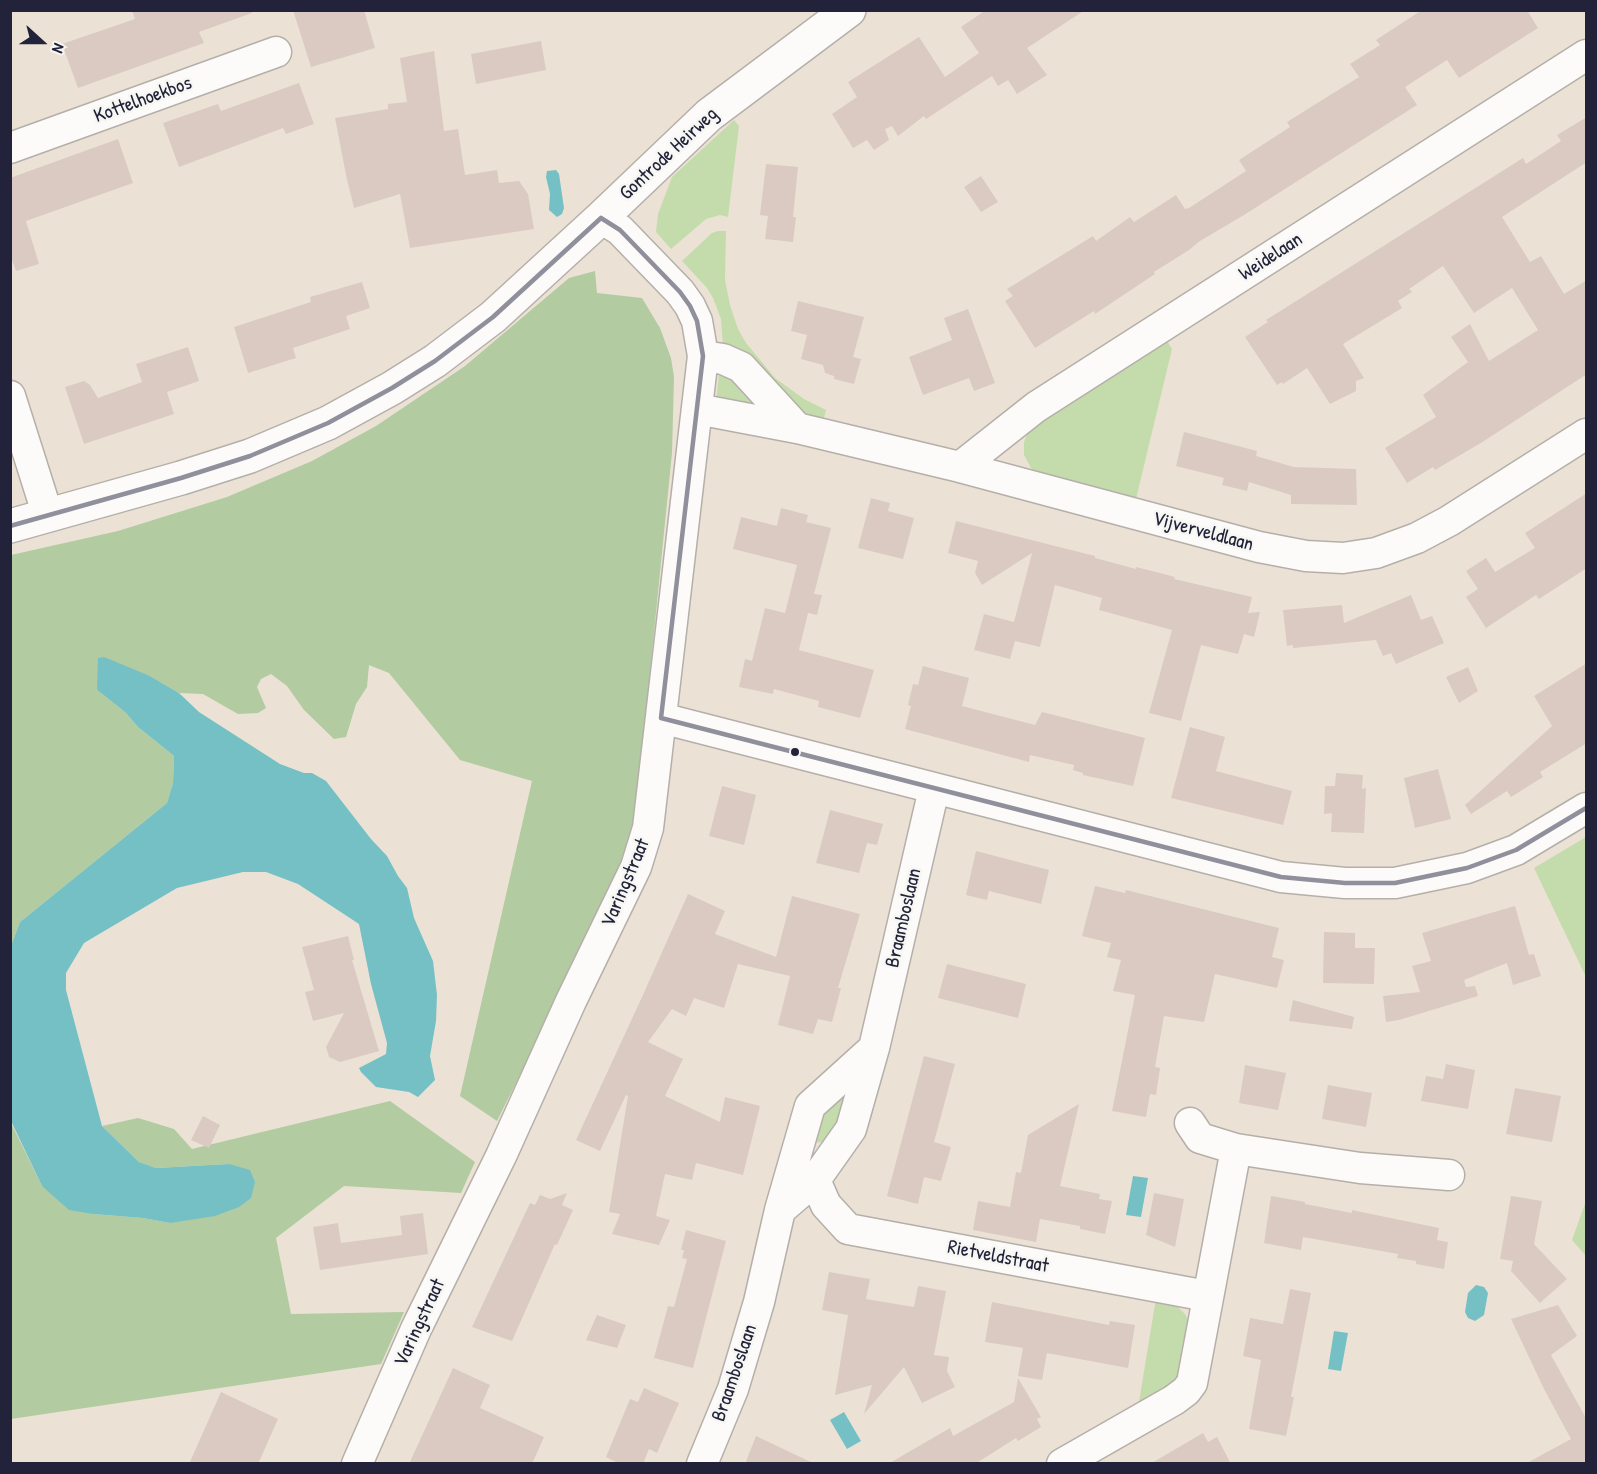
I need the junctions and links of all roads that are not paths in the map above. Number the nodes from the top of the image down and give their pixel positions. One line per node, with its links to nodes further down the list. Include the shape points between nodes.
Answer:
1 (849, 10): 5 (street, Gontrode Heirweg, via 709,116)
2 (276, 52): 4 (street, Kottelhoekbos)
3 (1587, 55): 11 (street, Weidelaan, via 1036,407)
4 (10, 148)
5 (601, 218): 6 (street, Varingstraat, via 620,230 680,292 697,321); 12 (street, Gontrode Heirweg, via 493,317 435,361 328,423 250,456)
6 (703, 356): 8 (street, Varingstraat); 9 (street, via 741,367)
7 (10, 396): 12 (street)
8 (697, 409): 9 (street, Vijverveldlaan); 14 (street, Varingstraat)
9 (797, 428): 11 (street, Vijverveldlaan)
10 (1587, 434): 11 (street, Vijverveldlaan, via 1417,538 1376,554 1343,558 1259,547)
11 (960, 467)
12 (48, 516): 13 (street, Gontrode Heirweg)
13 (10, 526)
14 (661, 718): 15 (street); 24 (street, Varingstraat, via 648,828 636,867 416,1329)
15 (934, 789): 16 (street, via 1281,877 1345,883 1395,883 1467,868 1516,850); 17 (street, Braamboslaan)
16 (1587, 808)
17 (874, 1048): 21 (street, Braamboslaan, via 851,1129); 22 (street, Braamboslaan, via 810,1106)
18 (1190, 1123): 19 (street, via 1200,1138)
19 (1236, 1149): 20 (street, via 1360,1168); 23 (street)
20 (1449, 1175)
21 (815, 1180): 22 (street, Braamboslaan); 23 (street, Rietveldstraat, via 826,1205 848,1229)
22 (780, 1210): 25 (street, Braamboslaan, via 759,1302 733,1389)
23 (1207, 1296): 26 (street, via 1195,1371 1186,1391)
24 (357, 1464)
25 (702, 1464)
26 (1062, 1464)

